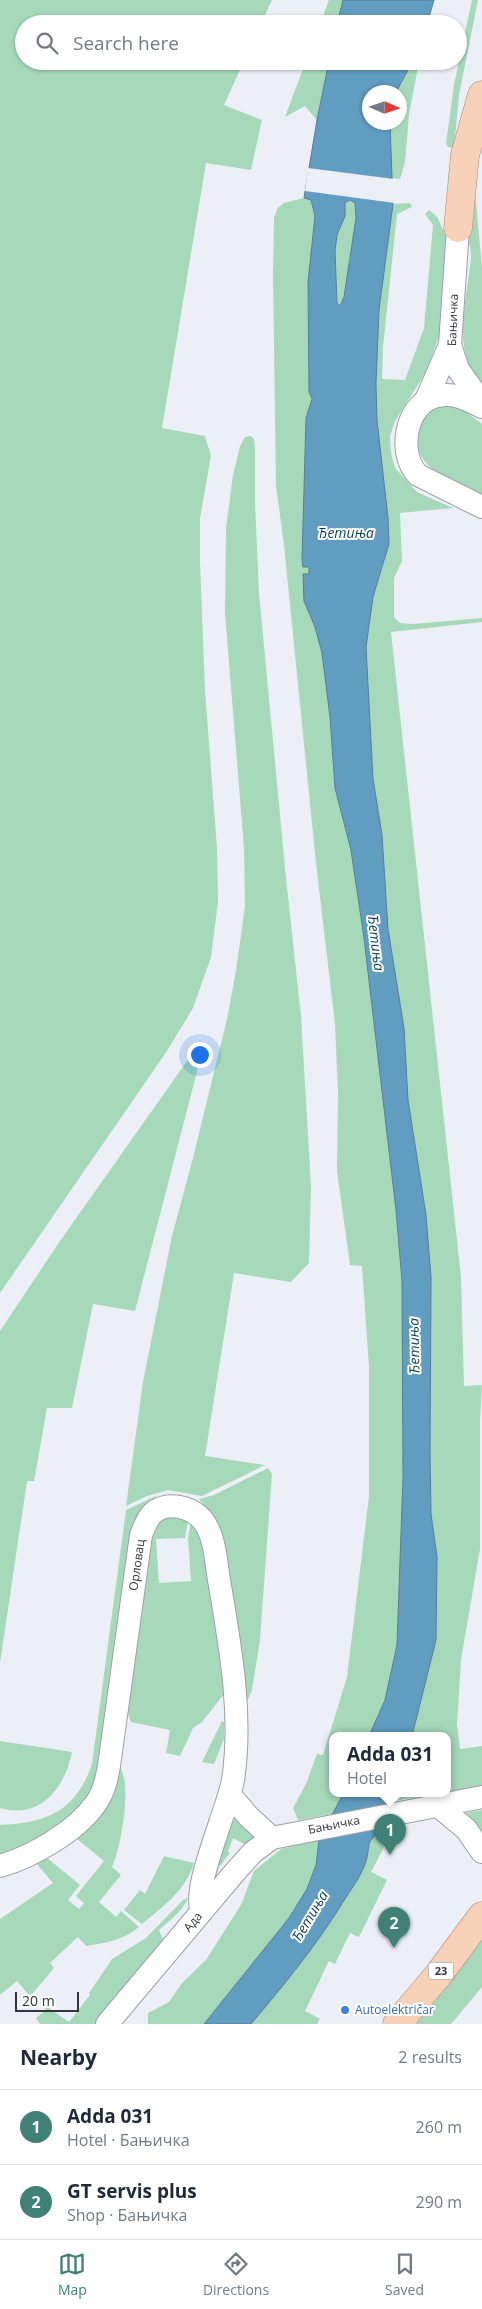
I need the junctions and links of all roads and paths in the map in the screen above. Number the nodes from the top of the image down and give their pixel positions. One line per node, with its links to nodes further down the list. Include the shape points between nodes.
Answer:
1 (482, 95): 2 (main road, via 465,155)
2 (458, 228): 3 (street, Бањичка)
3 (450, 345): 4 (street); 5 (street, Бањичка, via 458,369)
4 (426, 400): 6 (street, via 447,395); 7 (street, via 415,413 408,432 407,454 412,469 424,480)
5 (482, 402)
6 (482, 406)
7 (482, 507)
8 (230, 1795): 11 (street, via 248,1817); 13 (street, Орловац, via 235,1761 236,1712 222,1594 209,1529 189,1509 163,1508 152,1514 141,1535 110,1759 97,1803 85,1818 64,1833 30,1854); 14 (street, Орловац, via 200,1890)
9 (482, 1797): 10 (street, Бањичка)
10 (437, 1805): 11 (street, Бањичка); 12 (street, via 466,1829)
11 (281, 1835): 14 (street, Ада, via 253,1852)
12 (482, 1852)
13 (0, 1866)
14 (202, 1911): 16 (street, Ада)
15 (482, 1916): 17 (main road, 23)
16 (107, 2024)
17 (397, 2024)

